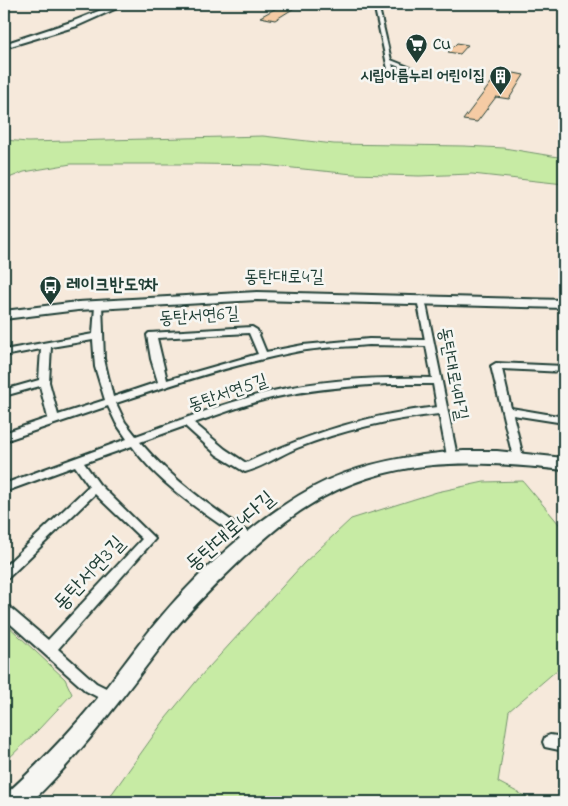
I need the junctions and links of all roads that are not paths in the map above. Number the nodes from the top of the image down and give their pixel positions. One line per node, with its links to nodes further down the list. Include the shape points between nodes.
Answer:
1 (102, 4): 4 (street, via 51,24)
2 (122, 4): 5 (street, via 74,24)
3 (376, 4): 6 (street)
4 (4, 37)
5 (4, 46)
6 (389, 61)
7 (421, 299): 8 (street, 동탄대로4길); 9 (street, 동탄대로4길, via 257,296 185,298); 12 (street, 동탄대로4마길)
8 (564, 304)
9 (99, 306): 10 (street, 동탄대로4길); 11 (street)
10 (4, 315)
11 (98, 336): 13 (street); 21 (street, via 100,367)
12 (429, 343): 15 (street, via 369,342 303,348); 17 (street, 동탄대로4마길)
13 (46, 345): 14 (street); 18 (street)
14 (4, 353)
15 (263, 356): 19 (street); 19 (street, 동탄서연6길, via 252,330 152,335)
16 (564, 369): 23 (street, via 496,366)
17 (437, 380): 22 (street, 동탄대로4마길); 26 (street, 동탄서연5길, via 382,380 318,386 251,400)
18 (44, 382): 20 (street); 24 (street)
19 (163, 384): 21 (street)
20 (4, 393)
21 (110, 401): 24 (street); 28 (street)
22 (443, 410): 26 (street, 동탄서연5길, via 387,416 332,430 277,451 245,468); 29 (street, 동탄대로4마길)
23 (508, 411): 25 (street); 30 (street)
24 (54, 420): 27 (street)
25 (564, 420)
26 (186, 422): 28 (street)
27 (4, 437)
28 (133, 441): 31 (street); 35 (street, via 173,483)
29 (452, 456): 30 (street, 동탄대로4다길); 35 (street, 동탄대로4다길, via 388,467 334,485 303,500)
30 (518, 457): 32 (street, 동탄대로4다길)
31 (76, 462): 33 (street, 동탄서연3길); 34 (street)
32 (564, 464)
33 (95, 487): 36 (street); 38 (street, 동탄서연3길, via 149,539)
34 (4, 488)
35 (251, 540): 39 (street, 동탄대로4다길, via 179,610)
36 (4, 574)
37 (4, 610): 38 (street)
38 (48, 649): 39 (street, via 91,687)
39 (110, 698): 40 (street, 동탄대로4다길, via 42,776)
40 (14, 802)

